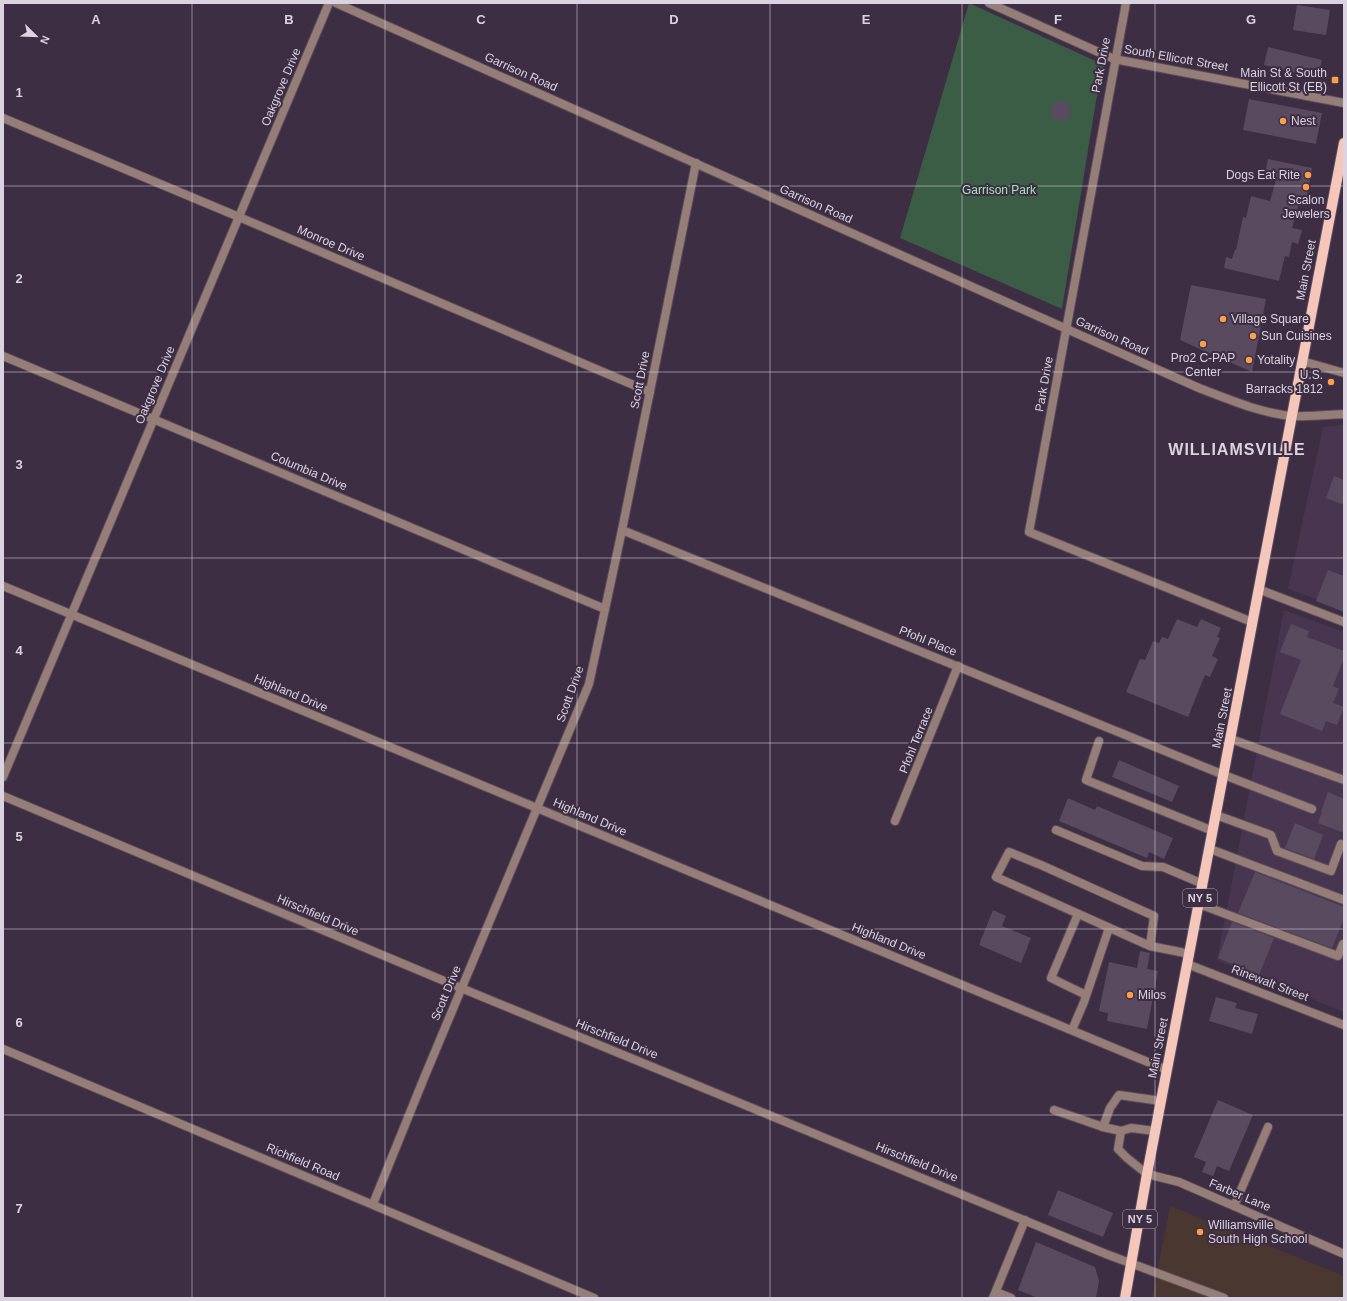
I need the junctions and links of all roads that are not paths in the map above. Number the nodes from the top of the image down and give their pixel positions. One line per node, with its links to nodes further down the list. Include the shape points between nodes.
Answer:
1 (329, 3): 10 (street, Oakgrove Drive)
2 (989, 3): 5 (street, South Ellicott Street)
3 (1126, 3): 5 (street, Park Drive)
4 (341, 4): 9 (street, Garrison Road)
5 (1114, 59): 6 (street, South Ellicott Street); 11 (street, Park Drive)
6 (1344, 103)
7 (3, 118): 10 (street, Monroe Drive)
8 (1344, 143): 13 (main road, Main Street / NY 5)
9 (696, 163): 11 (street, Garrison Road); 15 (street, Scott Drive)
10 (239, 217): 15 (street, Monroe Drive); 18 (street, Oakgrove Drive)
11 (1066, 329): 17 (street, Garrison Road, via 1199,388 1269,412); 24 (street, Park Drive, via 1029,532)
12 (3, 356): 18 (street, Columbia Drive)
13 (1302, 361): 14 (street); 17 (main road, Main Street / NY 5)
14 (1344, 373)
15 (650, 392): 19 (street, Scott Drive)
16 (1344, 414): 17 (street, Garrison Road)
17 (1291, 416): 21 (main road, Main Street / NY 5)
18 (154, 419): 22 (street, Columbia Drive); 23 (street, Oakgrove Drive)
19 (622, 530): 22 (street, Scott Drive); 26 (street, Pfohl Place)
20 (3, 586): 23 (street, Highland Drive)
21 (1258, 589): 24 (main road, Main Street / NY 5); 25 (street)
22 (605, 609): 33 (street, Scott Drive, via 588,684)
23 (71, 614): 30 (street, Oakgrove Drive); 33 (street, Highland Drive)
24 (1252, 622): 27 (main road, Main Street / NY 5)
25 (1344, 622)
26 (958, 666): 29 (street, Pfohl Place); 36 (street, Pfohl Terrace)
27 (1231, 740): 29 (main road, Main Street / NY 5); 31 (street)
28 (1099, 741): 38 (street, via 1086,780)
29 (1224, 775): 34 (street, Pfohl Place); 35 (main road, Main Street / NY 5)
30 (3, 777)
31 (1344, 780)
32 (3, 796): 50 (street, Hirschfield Drive)
33 (537, 808): 50 (street, Scott Drive); 53 (street, Highland Drive)
34 (1312, 809)
35 (1216, 815): 38 (main road, Main Street / NY 5); 39 (street, via 1271,835 1277,851 1331,871)
36 (895, 822)
37 (1056, 830): 41 (street, via 1142,866 1163,867)
38 (1213, 831): 40 (main road, Main Street / NY 5)
39 (1341, 844)
40 (1210, 849): 41 (main road, Main Street / NY 5); 42 (street)
41 (1203, 884): 43 (main road, Main Street / NY 5)
42 (1344, 900)
43 (1199, 904): 46 (street, via 1338,956); 48 (main road, Main Street / NY 5)
44 (1078, 914): 45 (street); 47 (street, via 996,877 1009,852 1154,916); 51 (street, via 1050,978)
45 (1109, 928): 47 (street); 51 (street)
46 (1344, 943)
47 (1150, 946): 48 (street)
48 (1190, 954): 49 (main road, Main Street / NY 5)
49 (1188, 964): 52 (street, Rinewalt Street); 55 (main road, Main Street / NY 5)
50 (461, 988): 63 (street, Scott Drive); 65 (street, Hirschfield Drive)
51 (1086, 995): 53 (street)
52 (1344, 1025)
53 (1072, 1030): 55 (street, Highland Drive)
54 (3, 1049): 63 (street, Richfield Road)
55 (1167, 1070): 56 (main road, Main Street / NY 5)
56 (1161, 1101): 58 (street, via 1119,1095 1110,1108); 61 (main road, Main Street / NY 5)
57 (1054, 1110): 58 (street)
58 (1103, 1127): 60 (street)
59 (1268, 1128): 64 (street)
60 (1121, 1131): 61 (street, via 1131,1128); 62 (street, via 1118,1149)
61 (1155, 1131): 62 (main road, Main Street / NY 5)
62 (1147, 1174): 64 (street, Farber Lane, via 1179,1182); 67 (main road, Main Street / NY 5)
63 (373, 1204): 68 (street, Richfield Road)
64 (1234, 1206): 66 (street, Farber Lane)
65 (1026, 1220): 67 (street, Hirschfield Drive); 69 (street)
66 (1344, 1254)
67 (1132, 1264): 72 (main road, Main Street / NY 5); 73 (street, Hirschfield Drive)
68 (575, 1294): 70 (street, Richfield Road)
69 (995, 1295): 71 (street)
70 (594, 1298)
71 (1011, 1298)
72 (1125, 1298)
73 (1224, 1298)

